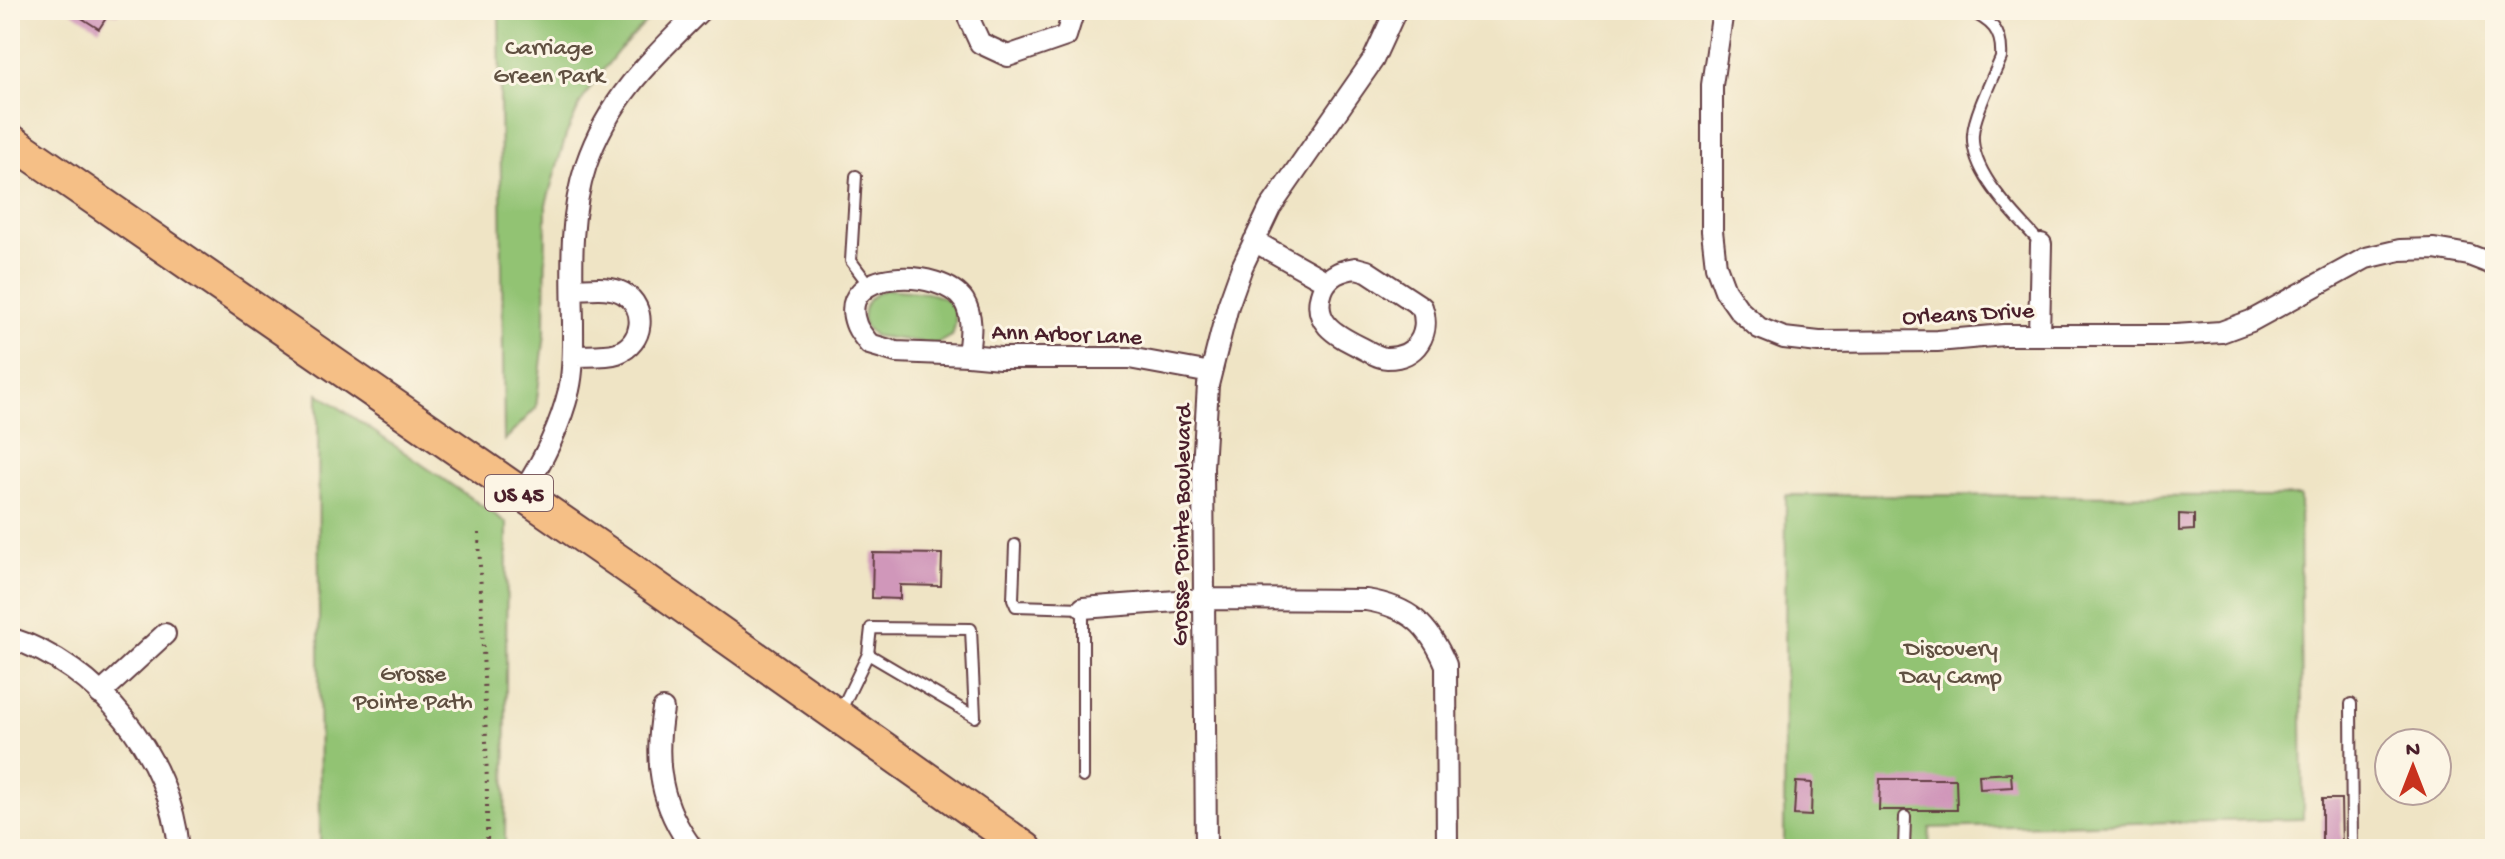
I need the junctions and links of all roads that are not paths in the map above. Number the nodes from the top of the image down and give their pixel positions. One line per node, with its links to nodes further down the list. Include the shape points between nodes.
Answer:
1 (701, 10): 14 (street, via 628,84 598,136 577,203)
2 (974, 10): 3 (street, via 969,19 980,43 1008,56 1066,36)
3 (1074, 10)
4 (1396, 10): 9 (street, Grosse Pointe Boulevard, via 1373,60 1270,208)
5 (1723, 10): 15 (street, Orleans Drive, via 1712,85 1712,231 1716,266 1739,310 1759,328 1784,338 1819,342)
6 (1968, 10): 10 (lane, via 1988,19 2002,46 1972,131 1973,152 1984,175)
7 (10, 140): 19 (main road, US 45)
8 (856, 176): 13 (lane, via 851,261)
9 (1254, 241): 12 (street); 18 (street, Grosse Pointe Boulevard, via 1228,306)
10 (2041, 244): 15 (street)
11 (2495, 265): 15 (street, Orleans Drive, via 2434,249 2400,250 2366,258 2221,332)
12 (1327, 282): 12 (street, via 1345,269 1367,271 1422,307 1422,339 1406,354 1384,359 1331,332 1320,303)
13 (869, 285): 16 (street, Ann Arbor Lane, via 885,278 947,285 963,300 972,322); 16 (street, Ann Arbor Lane, via 855,302 855,323 869,344 896,352)
14 (573, 289): 17 (street); 17 (street, via 621,292 640,317 636,338 620,353)
15 (2039, 335)
16 (968, 355): 18 (street, Ann Arbor Lane, via 1129,358)
17 (573, 356): 19 (street, via 559,421)
18 (1211, 373): 21 (street, Grosse Pointe Boulevard, via 1203,467)
19 (521, 495): 29 (main road, US 45)
20 (1015, 545): 22 (lane, via 1016,606)
21 (1203, 599): 22 (street); 36 (street, Grosse Pointe Boulevard); 37 (street, via 1366,600 1389,604 1418,620 1446,665)
22 (1083, 608): 30 (lane)
23 (165, 634): 26 (street)
24 (10, 638): 26 (street, via 59,661)
25 (868, 654): 25 (lane, via 871,628 971,629 975,717); 29 (lane)
26 (100, 694): 33 (street, via 138,737 161,779 177,825)
27 (2351, 704): 32 (lane)
28 (663, 709): 34 (street, via 657,742 662,782)
29 (837, 717): 35 (main road, US 45)
30 (1083, 777)
31 (1905, 817): 38 (lane)
32 (2352, 847)
33 (179, 849)
34 (693, 849)
35 (1026, 849)
36 (1206, 849)
37 (1447, 849)
38 (1904, 849)

